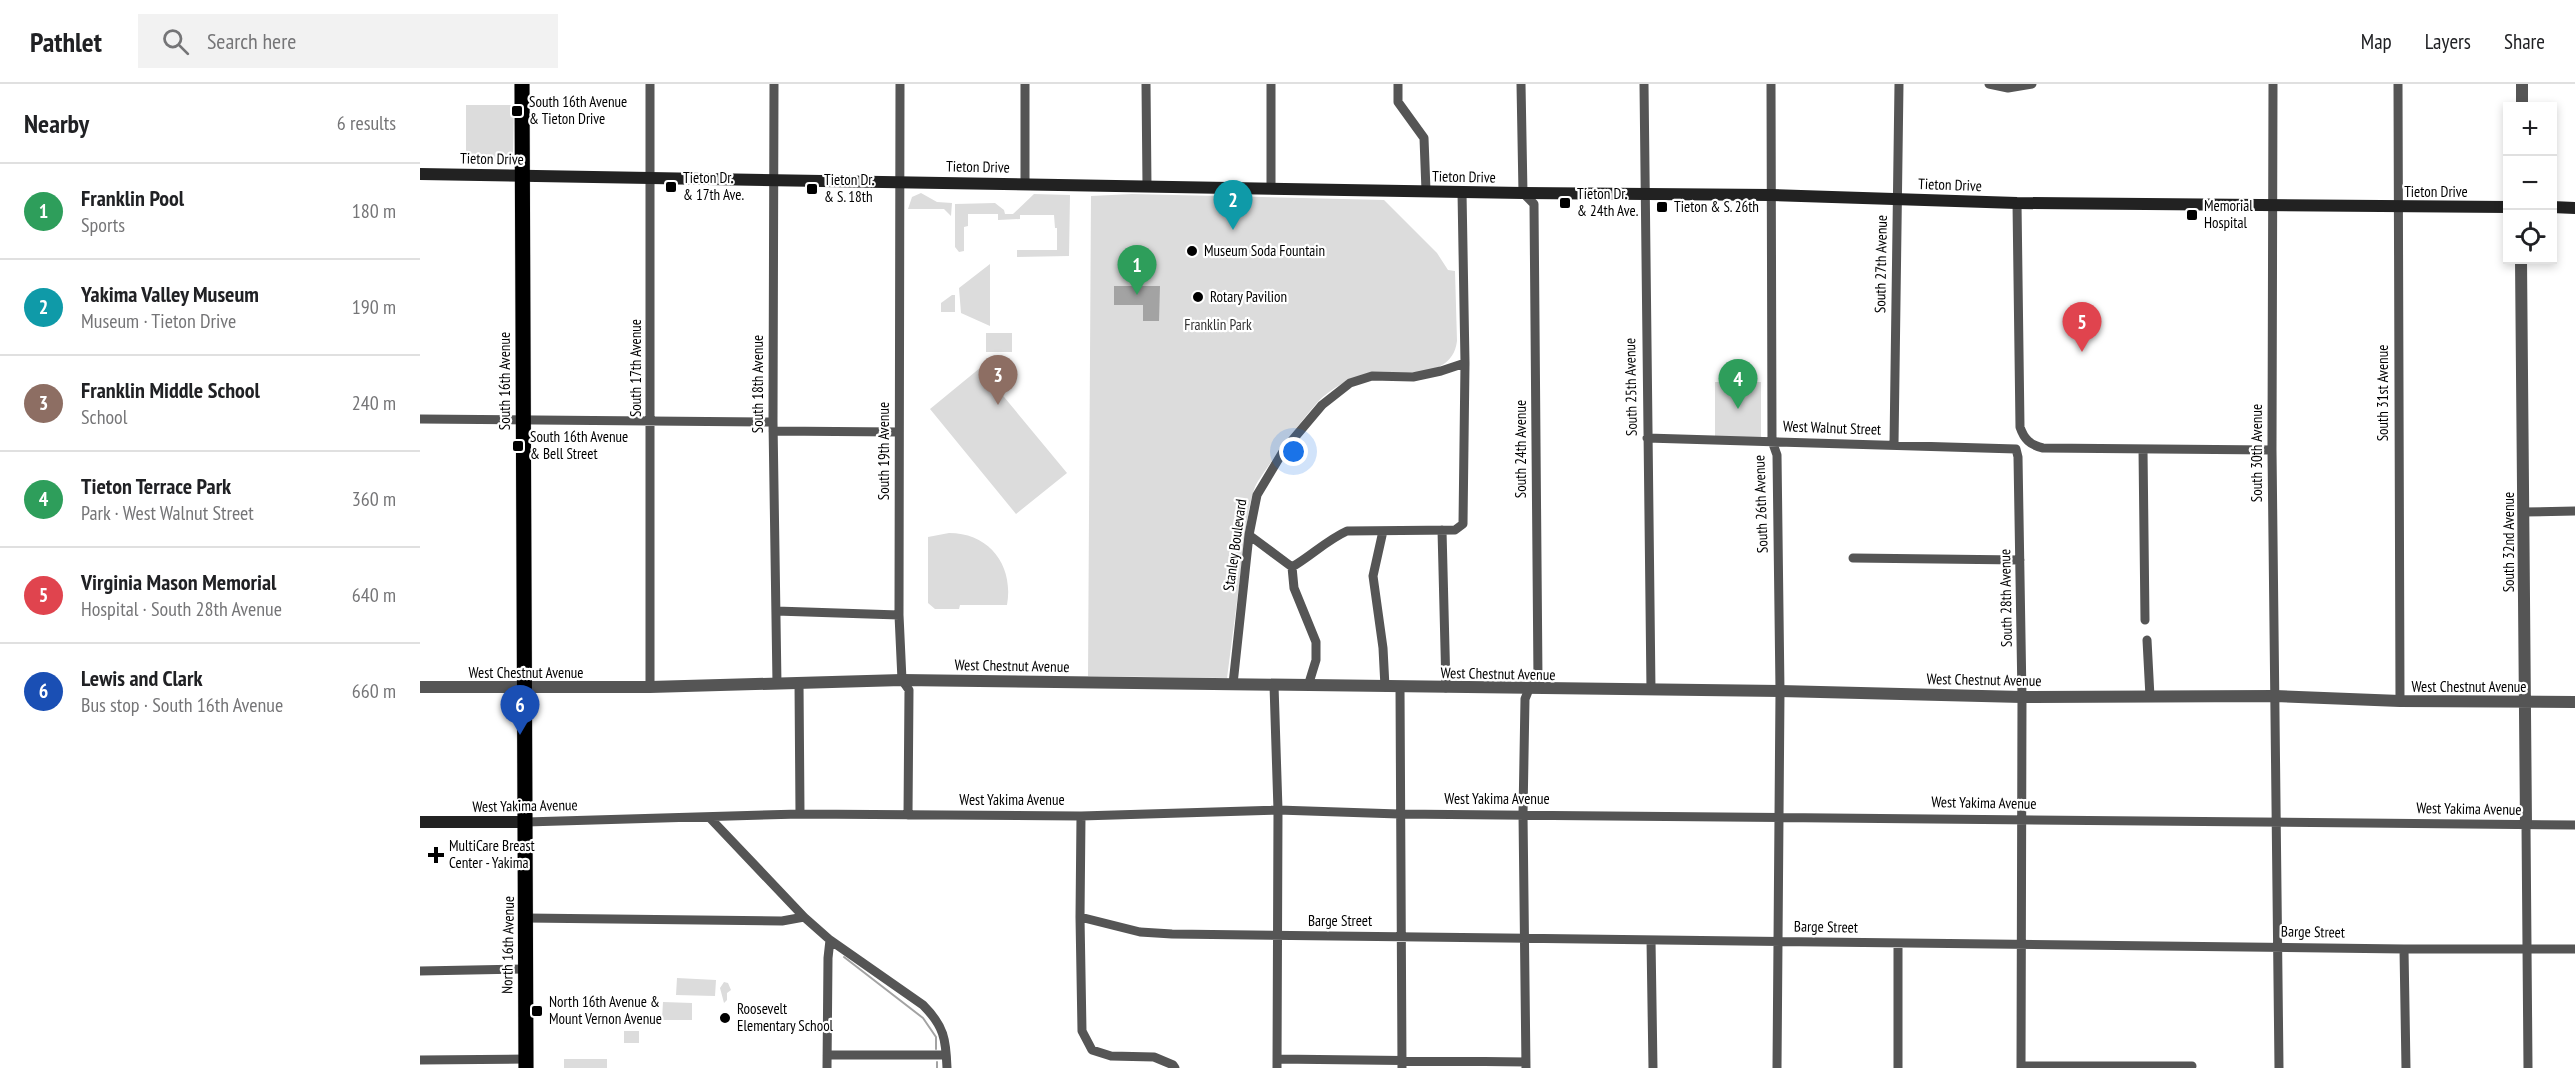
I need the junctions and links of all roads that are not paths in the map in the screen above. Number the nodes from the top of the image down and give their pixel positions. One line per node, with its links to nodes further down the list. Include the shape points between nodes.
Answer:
1 (522, 84): 20 (main road, South 16th Avenue)
2 (650, 84): 21 (street, South 17th Avenue)
3 (774, 84): 22 (street, South 18th Avenue)
4 (900, 84): 23 (street, South 19th Avenue)
5 (1025, 84): 24 (street)
6 (1146, 84): 25 (street)
7 (1271, 84): 26 (street)
8 (1398, 84): 27 (street, via 1398,102 1424,138)
9 (1521, 84): 29 (street, South 24th Avenue)
10 (1644, 84): 30 (street, South 25th Avenue)
11 (1771, 84): 31 (street, South 26th Avenue)
12 (1899, 84): 32 (street, South 27th Avenue)
13 (1989, 84): 14 (street, via 2008,88)
14 (2032, 84)
15 (2273, 84): 34 (street, South 30th Avenue)
16 (2398, 84): 35 (street, South 31st Avenue)
17 (2522, 84): 18 (street)
18 (2522, 102)
19 (420, 174): 20 (main road, Tieton Drive)
20 (523, 175): 21 (main road, Tieton Drive); 42 (main road, South 16th Avenue)
21 (650, 177): 22 (main road, Tieton Drive); 43 (street, South 17th Avenue)
22 (773, 179): 23 (main road, Tieton Drive); 44 (street, South 18th Avenue)
23 (901, 182): 24 (main road, Tieton Drive); 45 (street, South 19th Avenue)
24 (1025, 183): 25 (main road, Tieton Drive)
25 (1146, 186): 26 (main road, Tieton Drive)
26 (1271, 188): 27 (main road, Tieton Drive)
27 (1426, 192): 28 (main road, Tieton Drive)
28 (1462, 192): 29 (main road, Tieton Drive); 40 (street)
29 (1523, 193): 30 (main road, Tieton Drive); 76 (street, South 24th Avenue, via 1534,204 1538,680)
30 (1644, 195): 31 (main road, Tieton Drive); 46 (street, South 25th Avenue)
31 (1771, 195): 32 (main road, Tieton Drive); 47 (street, South 26th Avenue)
32 (1897, 198): 33 (main road, Tieton Drive); 48 (street, South 27th Avenue)
33 (2017, 203): 34 (main road, Tieton Drive); 50 (street, via 2020,427 2027,440 2043,448)
34 (2274, 204): 35 (main road, Tieton Drive); 51 (street, South 30th Avenue)
35 (2397, 207): 36 (main road, Tieton Drive); 82 (street, South 31st Avenue)
36 (2503, 207)
37 (2557, 207): 38 (main road)
38 (2575, 208)
39 (2521, 264): 53 (street, South 32nd Avenue)
40 (1465, 363): 54 (street, via 1463,524 1460,529); 56 (street, Stanley Boulevard, via 1413,377 1372,376 1350,383 1322,405 1284,450 1257,495)
41 (420, 419): 42 (street)
42 (523, 420): 43 (street); 74 (main road, South 16th Avenue)
43 (651, 420): 44 (street); 71 (street, South 17th Avenue)
44 (773, 426): 45 (street); 60 (street, South 18th Avenue)
45 (898, 432): 61 (street, South 19th Avenue)
46 (1647, 438): 47 (street, West Walnut Street); 77 (street, South 25th Avenue)
47 (1772, 441): 48 (street, West Walnut Street); 78 (street, South 26th Avenue, via 1777,455)
48 (1894, 445): 49 (street, West Walnut Street)
49 (2016, 449): 58 (street, South 28th Avenue)
50 (2143, 449): 51 (street); 62 (street)
51 (2272, 450): 79 (street, South 30th Avenue)
52 (2575, 511): 53 (street)
53 (2523, 512): 83 (street, South 32nd Avenue)
54 (1442, 530): 55 (street); 75 (street)
55 (1383, 531): 59 (street, via 1347,531); 72 (street, via 1372,576 1383,648)
56 (1249, 535): 59 (street); 67 (street, Stanley Boulevard)
57 (1853, 558): 58 (street)
58 (2020, 560): 80 (street, South 28th Avenue)
59 (1292, 567): 69 (street, via 1294,588 1316,642 1316,660)
60 (776, 611): 61 (street); 66 (street, South 18th Avenue)
61 (899, 615): 64 (street, South 19th Avenue)
62 (2145, 620)
63 (2148, 640): 81 (street)
64 (902, 680): 65 (street, West Chestnut Avenue); 67 (street, West Chestnut Avenue); 89 (street, South 19th Avenue, via 909,690)
65 (799, 682): 66 (street, West Chestnut Avenue); 86 (street)
66 (777, 684): 71 (street, West Chestnut Avenue)
67 (1233, 684): 68 (street, West Chestnut Avenue)
68 (1274, 685): 69 (street, West Chestnut Avenue); 85 (street)
69 (1308, 686): 72 (street, West Chestnut Avenue)
70 (420, 687): 74 (street, West Chestnut Avenue)
71 (650, 687): 74 (street, West Chestnut Avenue)
72 (1384, 687): 73 (street, West Chestnut Avenue)
73 (1401, 687): 75 (street, West Chestnut Avenue); 87 (street)
74 (525, 688): 95 (main road, South 16th Avenue)
75 (1446, 688): 76 (street, West Chestnut Avenue)
76 (1529, 689): 77 (street, West Chestnut Avenue); 88 (street, South 24th Avenue, via 1525,699)
77 (1651, 690): 78 (street, West Chestnut Avenue)
78 (1780, 691): 80 (street, West Chestnut Avenue); 91 (street, South 26th Avenue)
79 (2275, 696): 81 (street, West Chestnut Avenue); 82 (street, West Chestnut Avenue); 96 (street, South 30th Avenue)
80 (2022, 697): 81 (street, West Chestnut Avenue); 93 (street, South 28th Avenue)
81 (2150, 697)
82 (2400, 701): 83 (street, West Chestnut Avenue)
83 (2524, 702): 84 (street, West Chestnut Avenue); 97 (street, South 32nd Avenue)
84 (2575, 702)
85 (1278, 810): 87 (street, West Yakima Avenue); 90 (street, West Yakima Avenue); 102 (street)
86 (800, 814): 89 (street, West Yakima Avenue); 92 (street, West Yakima Avenue)
87 (1399, 814): 88 (street, West Yakima Avenue); 103 (street)
88 (1523, 814): 91 (street, West Yakima Avenue); 104 (street, South 24th Avenue)
89 (908, 815): 90 (street, West Yakima Avenue)
90 (1081, 816): 100 (street)
91 (1779, 816): 93 (street, West Yakima Avenue); 107 (street, South 26th Avenue)
92 (710, 817): 95 (street, West Yakima Avenue); 99 (street)
93 (2022, 819): 96 (street, West Yakima Avenue); 109 (street, South 28th Avenue)
94 (420, 822): 95 (main road, West Yakima Avenue)
95 (526, 822): 101 (main road, North 16th Avenue)
96 (2276, 822): 97 (street, West Yakima Avenue); 110 (street, South 30th Avenue)
97 (2526, 825): 98 (street, West Yakima Avenue); 111 (street)
98 (2575, 825)
99 (804, 917): 101 (street, via 782,921); 105 (street)
100 (1080, 917): 102 (street, Barge Street, via 1140,932); 127 (street, via 1082,1030 1092,1050 1111,1056 1154,1057)
101 (526, 918): 114 (main road, North 16th Avenue)
102 (1278, 936): 103 (street, Barge Street); 120 (street)
103 (1401, 936): 104 (street, Barge Street); 121 (street)
104 (1524, 938): 106 (street, Barge Street); 122 (street, South 24th Avenue)
105 (830, 940): 116 (street); 117 (street, via 922,1005 943,1031)
106 (1651, 940): 107 (street, Barge Street); 128 (street)
107 (1776, 942): 108 (street, Barge Street); 129 (street, South 26th Avenue)
108 (1898, 943): 109 (street, Barge Street); 130 (street)
109 (2021, 944): 110 (street, Barge Street); 124 (street, South 28th Avenue)
110 (2279, 947): 113 (street, Barge Street); 131 (street, South 30th Avenue)
111 (2527, 949): 112 (street, Barge Street); 113 (street, Barge Street); 133 (street)
112 (2575, 949)
113 (2404, 950): 132 (street)
114 (525, 969): 115 (street); 119 (main road, North 16th Avenue)
115 (420, 970)
116 (827, 1055): 117 (street); 125 (street)
117 (946, 1056): 126 (street)
118 (420, 1060): 119 (street)
119 (526, 1064)
120 (1277, 1064): 121 (street)
121 (1402, 1064): 122 (street)
122 (1526, 1065)
123 (2192, 1066): 124 (street)
124 (2021, 1067)
125 (827, 1068)
126 (947, 1068)
127 (1175, 1068)
128 (1653, 1068)
129 (1777, 1068)
130 (1898, 1068)
131 (2279, 1068)
132 (2406, 1068)
133 (2528, 1068)

